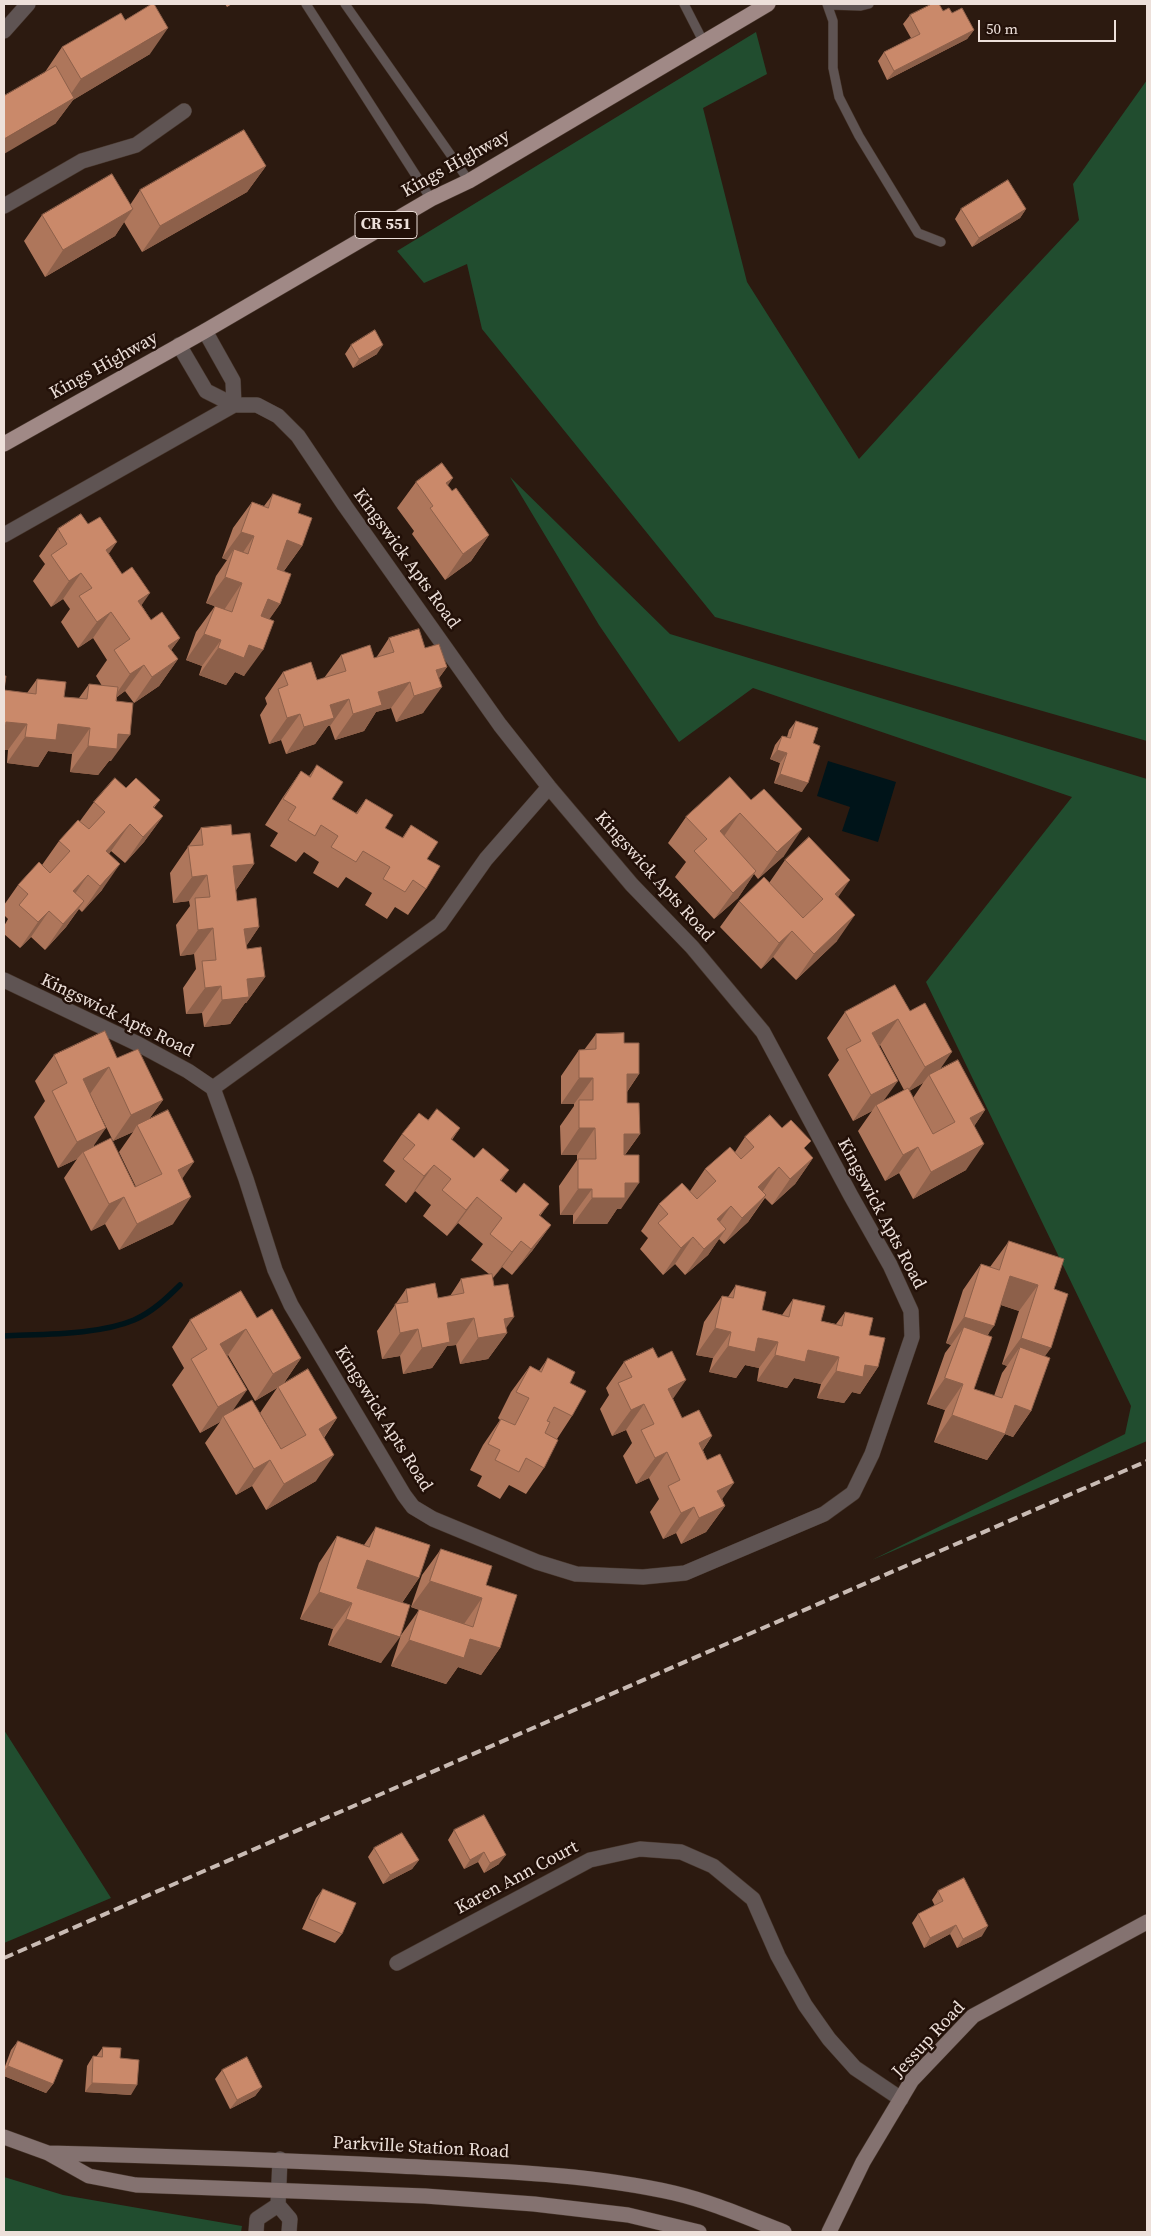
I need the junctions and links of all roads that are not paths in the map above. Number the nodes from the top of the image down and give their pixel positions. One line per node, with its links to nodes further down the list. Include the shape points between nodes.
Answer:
1 (28, 4): 8 (street)
2 (306, 4): 12 (lane)
3 (345, 4): 11 (lane)
4 (684, 4): 9 (lane)
5 (768, 4): 9 (main road, Kings Highway / CR 551)
6 (828, 4): 7 (lane); 14 (lane, via 833,21 833,68 839,97 918,233)
7 (869, 4)
8 (4, 31)
9 (703, 41): 11 (main road, Kings Highway / CR 551)
10 (184, 111): 13 (street, via 136,144 82,161)
11 (469, 181): 12 (main road, Kings Highway / CR 551)
12 (431, 199): 15 (main road, Kings Highway / CR 551)
13 (4, 206)
14 (941, 242)
15 (205, 331): 16 (main road, Kings Highway / CR 551); 17 (street, via 233,381)
16 (179, 345): 17 (street, Kingswick Apts Road, via 206,392); 18 (main road, Kings Highway / CR 551)
17 (234, 406): 19 (street); 20 (street, Kingswick Apts Road, via 257,406 278,416 298,436 500,725)
18 (4, 444)
19 (4, 536)
20 (549, 787): 22 (street, via 486,859 440,924); 22 (street, Kingswick Apts Road, via 763,1032 890,1265 911,1311 912,1337 872,1454 853,1493 824,1514 685,1573 643,1577 576,1574 537,1562 433,1519 413,1507 292,1305 275,1270)
21 (4, 980): 22 (street, Kingswick Apts Road, via 138,1044 188,1070)
22 (212, 1088)
23 (1147, 1922): 25 (main road, Jessup Road, via 973,2016 912,2080)
24 (397, 1963): 25 (street, Karen Ann Court, via 590,1860 640,1849 681,1852 713,1866 753,1899 805,2005 829,2040 856,2068)
25 (901, 2098): 34 (main road, Jessup Road, via 863,2162)
26 (4, 2137): 27 (main road, Parkville Station Road)
27 (48, 2153): 28 (main road, Parkville Station Road); 29 (main road, Parkville Station Road, via 89,2176 136,2185)
28 (280, 2160): 29 (street); 33 (main road, Parkville Station Road, via 514,2172 599,2180 674,2194 728,2210)
29 (278, 2198): 30 (street, via 257,2219); 31 (street, via 290,2219); 32 (main road, Parkville Station Road, via 425,2196 534,2204 628,2215)
30 (256, 2232)
31 (289, 2232)
32 (699, 2232)
33 (784, 2232)
34 (829, 2232)

